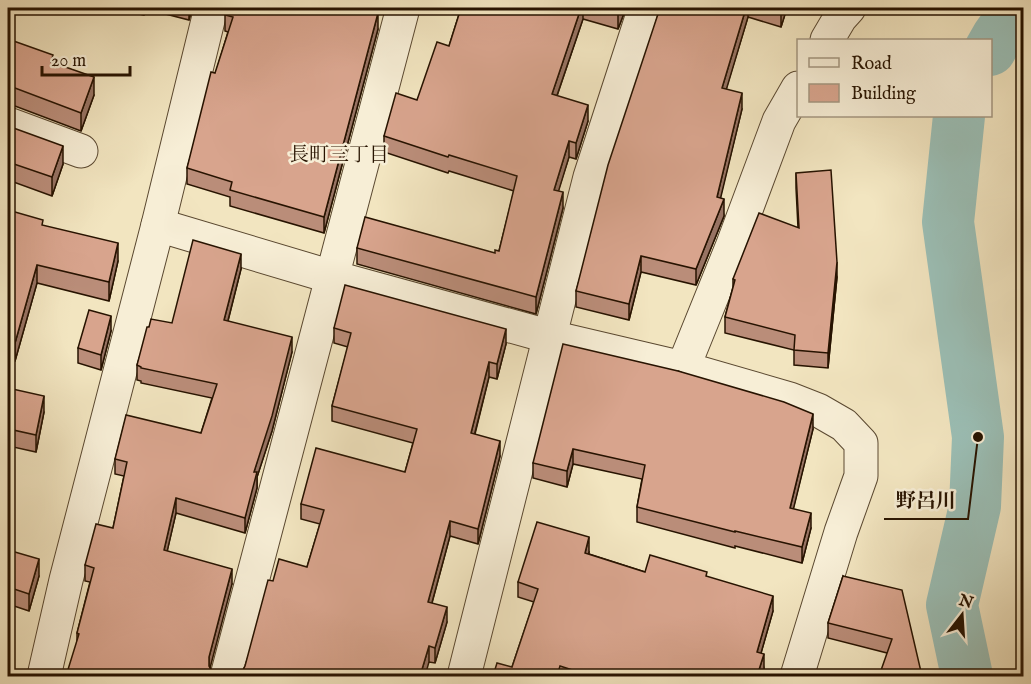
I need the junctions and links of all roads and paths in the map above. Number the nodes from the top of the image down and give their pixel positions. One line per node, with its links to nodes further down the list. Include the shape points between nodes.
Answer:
1 (211, 8): 9 (street)
2 (403, 8): 10 (street)
3 (647, 8): 11 (street, via 590,177)
4 (849, 8): 5 (street)
5 (828, 39)
6 (797, 90): 12 (street, via 779,121)
7 (8, 124): 8 (street)
8 (81, 151)
9 (158, 225): 10 (street); 13 (street)
10 (332, 277): 11 (street); 14 (street)
11 (551, 337): 12 (street); 15 (street)
12 (683, 368): 16 (street, via 818,410 844,425 861,443 861,476)
13 (44, 676)
14 (227, 676)
15 (464, 676)
16 (797, 676)

